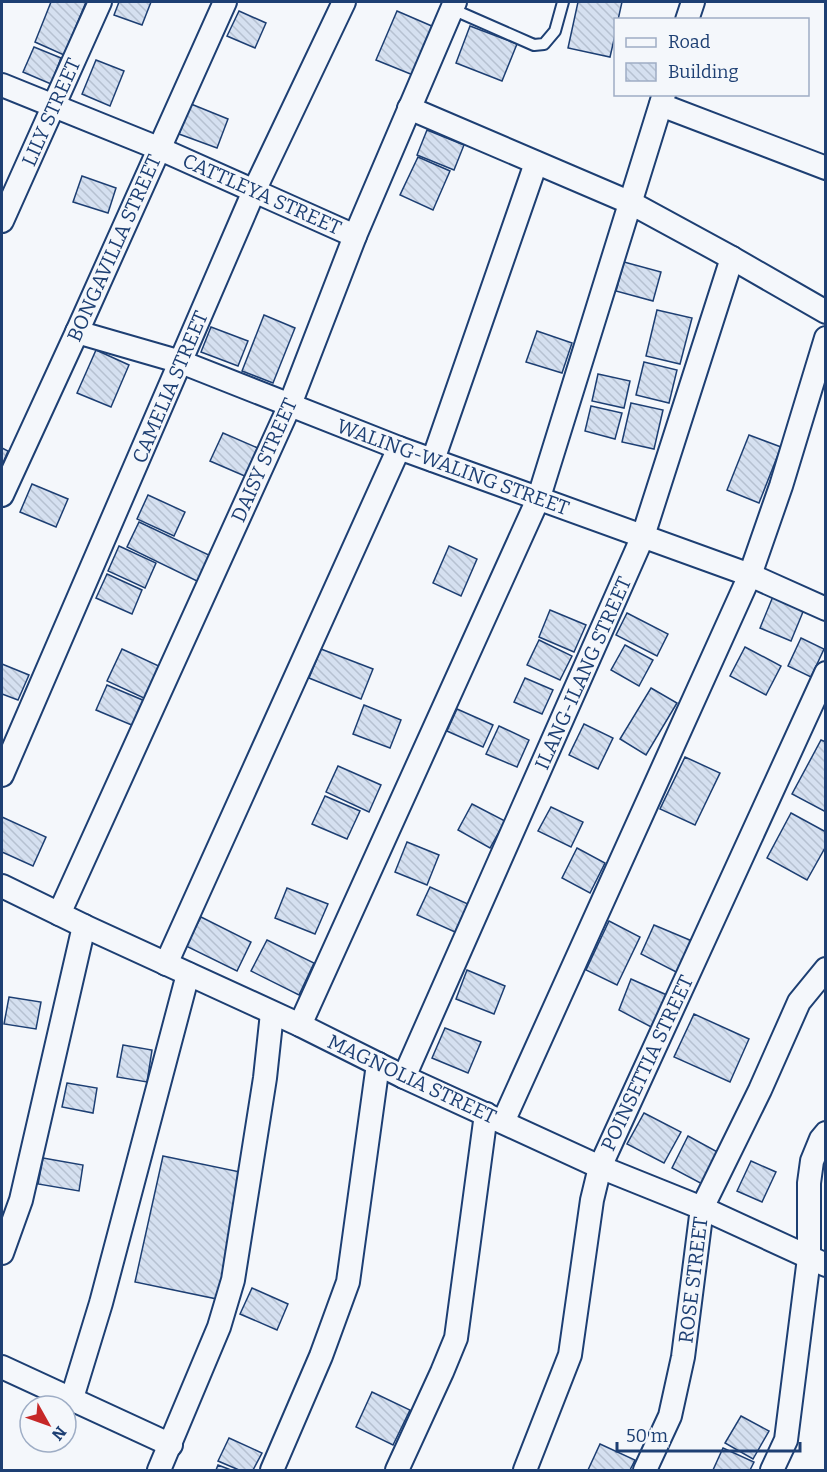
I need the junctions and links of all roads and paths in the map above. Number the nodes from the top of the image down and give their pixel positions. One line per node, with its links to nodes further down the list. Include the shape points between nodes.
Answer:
1 (100, 2): 10 (street, LILY STREET)
2 (225, 2): 12 (street, BONGAVILLA STREET)
3 (344, 2): 15 (street, CAMELIA STREET)
4 (563, 2): 6 (lane, via 555,31 544,44 534,45)
5 (693, 2): 7 (street)
6 (454, 5): 11 (street, DAISY STREET)
7 (688, 18)
8 (2, 85): 10 (street, CATTLEYA STREET)
9 (662, 100): 14 (street); 16 (street)
10 (54, 107): 12 (street, CATTLEYA STREET); 17 (street, LILY STREET)
11 (409, 108): 13 (street); 18 (street, DAISY STREET)
12 (158, 148): 15 (street, CATTLEYA STREET); 21 (street, BONGAVILLA STREET)
13 (536, 164): 16 (street); 26 (street)
14 (825, 168)
15 (254, 191): 18 (street, CATTLEYA STREET); 23 (street, CAMELIA STREET)
16 (631, 203): 19 (street); 28 (street)
17 (2, 221)
18 (355, 236): 24 (street, DAISY STREET)
19 (732, 258): 20 (street); 29 (street, ILANG-ILANG STREET)
20 (825, 312)
21 (77, 332): 23 (street, WALING-WALING STREET); 27 (street, BONGAVILLA STREET)
22 (825, 338): 30 (street)
23 (181, 362): 24 (street, WALING-WALING STREET); 33 (street, CAMELIA STREET)
24 (289, 406): 25 (street, WALING-WALING STREET); 35 (street, DAISY STREET)
25 (399, 448): 26 (street, WALING-WALING STREET); 37 (street)
26 (433, 460): 28 (street, WALING-WALING STREET)
27 (2, 495)
28 (539, 498): 29 (street, WALING-WALING STREET); 41 (street)
29 (643, 536): 30 (street, WALING-WALING STREET); 43 (street, ILANG-ILANG STREET)
30 (750, 575): 31 (street, WALING-WALING STREET); 44 (street)
31 (825, 609)
32 (825, 673): 46 (street, POINSETTIA STREET)
33 (2, 775)
34 (2, 886): 35 (street, MAGNOLIA STREET)
35 (59, 914): 36 (street, MAGNOLIA STREET)
36 (84, 926): 37 (street, MAGNOLIA STREET); 48 (street, via 21,1200)
37 (166, 964): 39 (street, MAGNOLIA STREET)
38 (825, 969): 47 (street, ROSE STREET, via 799,1002)
39 (188, 974): 40 (street, MAGNOLIA STREET); 52 (street)
40 (272, 1013): 41 (street, MAGNOLIA STREET); 54 (street, via 233,1280 219,1327)
41 (300, 1025): 42 (street, MAGNOLIA STREET)
42 (378, 1064): 43 (street, MAGNOLIA STREET); 56 (street, via 348,1282)
43 (404, 1077): 44 (street, MAGNOLIA STREET)
44 (494, 1118): 46 (street, MAGNOLIA STREET); 57 (street, via 456,1338)
45 (825, 1133): 49 (street, via 812,1161 809,1183)
46 (600, 1167): 47 (street, MAGNOLIA STREET); 58 (street, POINSETTIA STREET, via 570,1355)
47 (702, 1208): 49 (street, MAGNOLIA STREET); 59 (street, ROSE STREET, via 683,1357 670,1416)
48 (2, 1253)
49 (817, 1261): 60 (street, via 786,1440)
50 (2, 1367): 51 (street)
51 (63, 1394)
52 (73, 1394)
53 (78, 1401): 54 (street)
54 (171, 1445): 55 (street)
55 (159, 1470)
56 (272, 1470)
57 (397, 1470)
58 (525, 1470)
59 (645, 1470)
60 (772, 1470)

